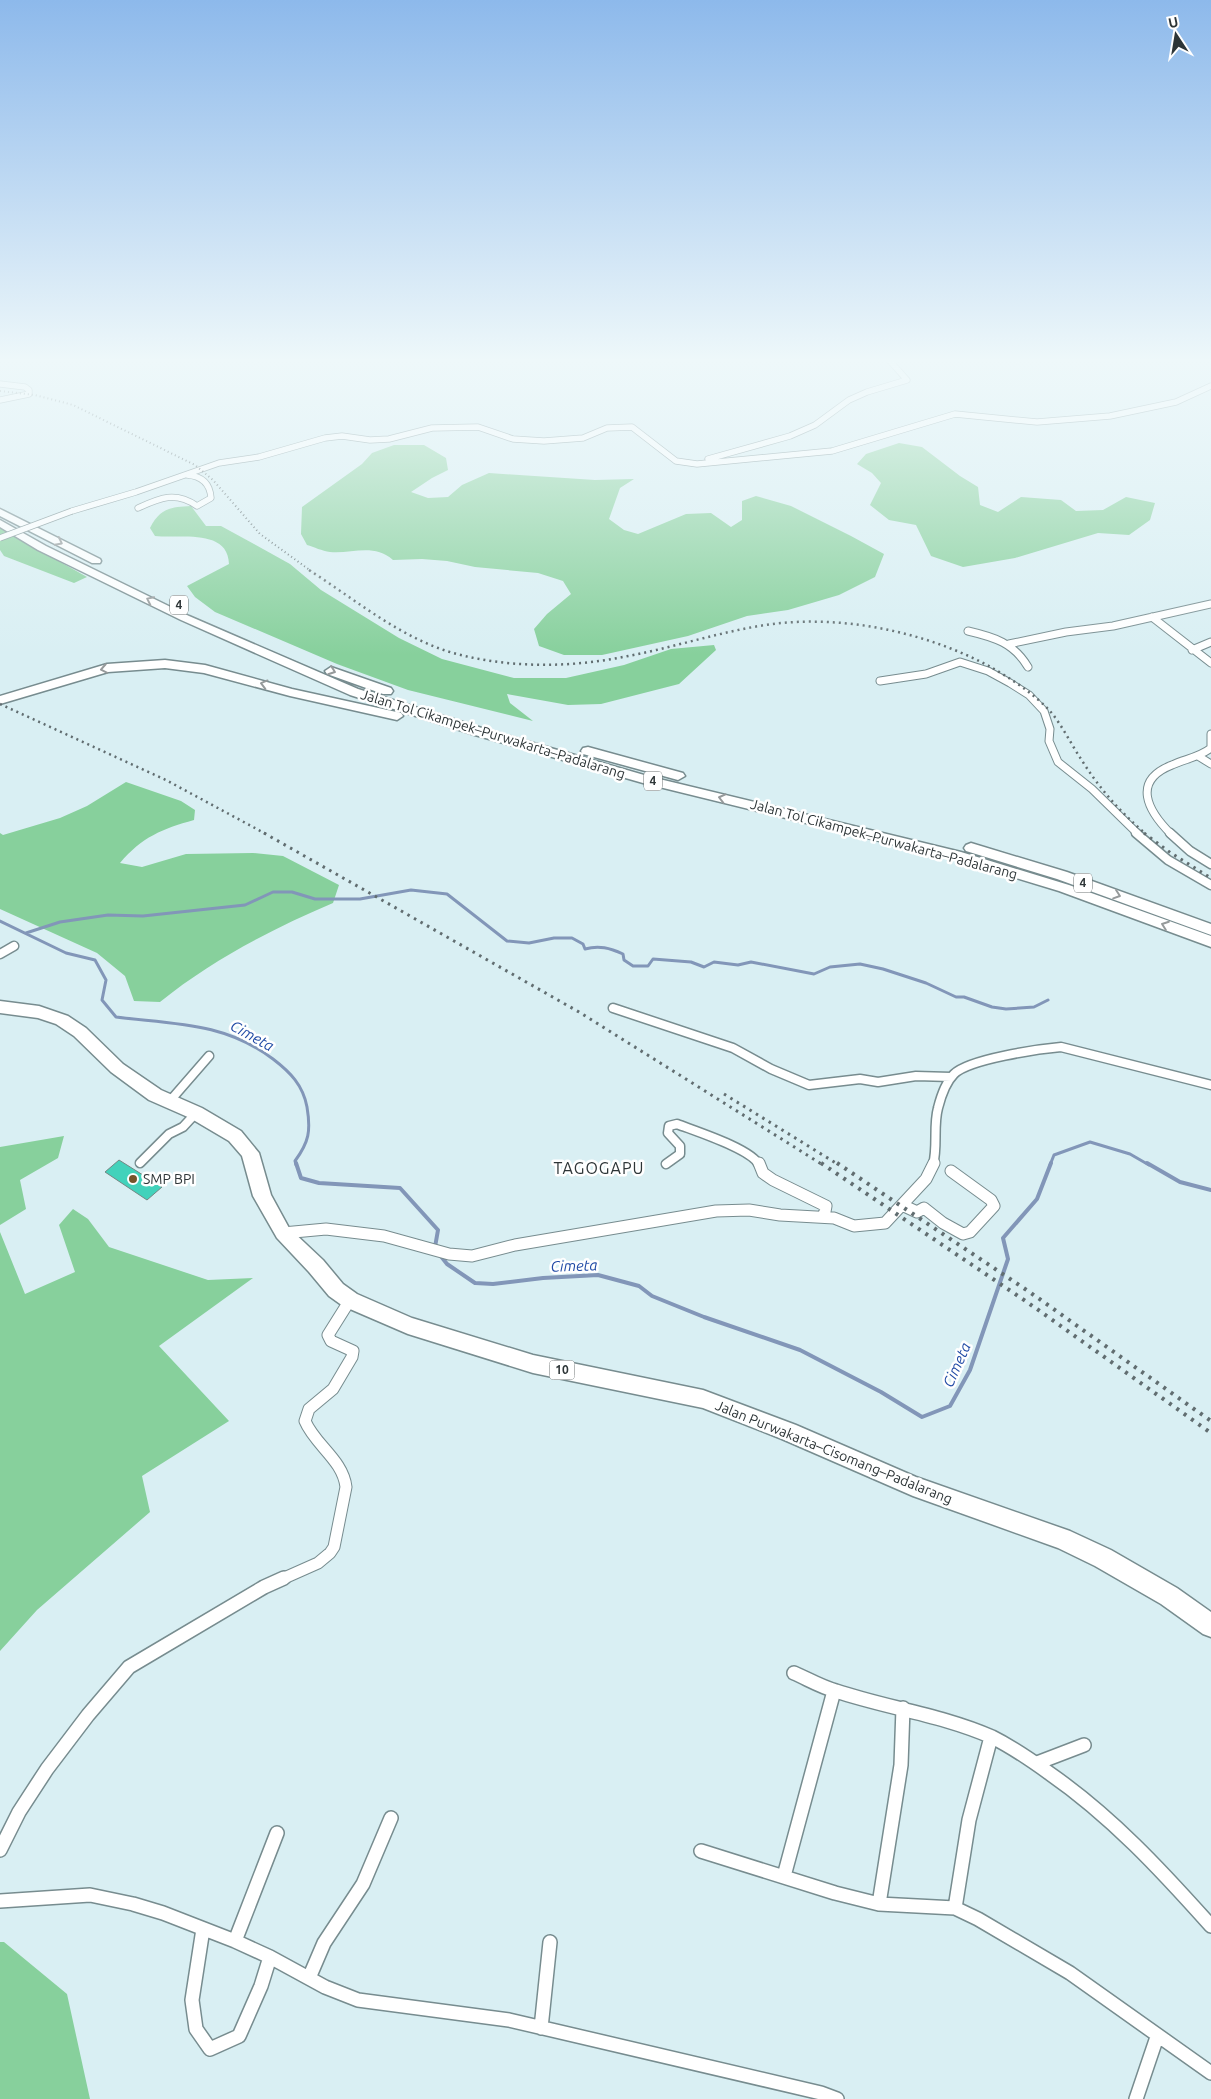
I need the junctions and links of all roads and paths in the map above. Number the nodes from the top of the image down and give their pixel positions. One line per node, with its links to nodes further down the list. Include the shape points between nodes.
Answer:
1 (248, 459): 6 (street)
2 (673, 459): 5 (street)
3 (711, 459): 5 (street)
4 (739, 459): 5 (street)
5 (685, 464)
6 (182, 475): 7 (street, via 194,475 204,480 211,490 210,498 197,506 185,497 175,496); 10 (street, bridge)
7 (138, 508)
8 (0, 512): 27 (highway, Jalan Tol Cikampek–Purwakarta–Padalarang / 4, one-way to 27, via 203,617 409,699 501,728 675,775 1016,860)
9 (0, 523): 23 (highway, Jalan Tol Cikampek–Purwakarta–Padalarang / 4, one-way to 9, via 354,692 185,618 42,548)
10 (0, 538)
11 (1211, 604): 12 (street)
12 (1152, 617): 15 (street); 16 (street)
13 (968, 631): 15 (street, via 998,637)
14 (1211, 642): 16 (street)
15 (1009, 644): 18 (street)
16 (1192, 650): 17 (street)
17 (1211, 664)
18 (1028, 667)
19 (880, 681): 26 (street, via 926,674 960,662 1010,682 1044,710 1058,762 1092,788 1105,804 1168,860)
20 (0, 700): 23 (highway, one-way to 20, via 532,754 390,714 205,669 165,664 98,670)
21 (1211, 734): 22 (street, via 1211,748)
22 (1198, 756): 24 (street); 25 (street, via 1156,774 1149,780 1147,790 1149,805 1161,824 1188,850)
23 (583, 761): 28 (highway, Jalan Tol Cikampek–Purwakarta–Padalarang / 4, one-way to 23, via 1064,888 956,855 648,780)
24 (1211, 764)
25 (1211, 864)
26 (1211, 885)
27 (1211, 930)
28 (1211, 942)
29 (14, 946): 30 (street)
30 (0, 954)
31 (0, 1007): 36 (highway, Jalan Purwakarta–Cisomang–Padalarang / 10, via 39,1012 62,1020 80,1032 117,1068)
32 (613, 1008): 34 (street, via 733,1048 770,1069 809,1085 860,1079 878,1082 916,1076)
33 (209, 1056): 36 (street)
34 (951, 1077): 35 (street, via 976,1063 1061,1047); 41 (street, via 937,1110 932,1169)
35 (1211, 1085)
36 (169, 1102): 37 (highway, Jalan Purwakarta–Cisomang–Padalarang / 10)
37 (196, 1113): 38 (street); 43 (highway, Jalan Purwakarta–Cisomang–Padalarang / 10, via 225,1128 244,1144 254,1162 262,1196)
38 (140, 1163)
39 (666, 1164): 42 (street, via 680,1154 680,1146 668,1133 669,1126 678,1124 739,1148 758,1161 764,1174 826,1206)
40 (951, 1171): 41 (street, via 991,1200 994,1206 970,1232 956,1231 924,1208 917,1212)
41 (902, 1205): 42 (street, via 884,1223 869,1226 854,1226)
42 (824, 1217): 43 (street, via 750,1210 716,1211 542,1240 472,1256 449,1254 384,1236 326,1229)
43 (282, 1233): 44 (highway, Jalan Purwakarta–Cisomang–Padalarang / 10, via 336,1290)
44 (350, 1300): 45 (highway, Jalan Purwakarta–Cisomang–Padalarang / 10, via 408,1325 533,1364 702,1399 789,1432 913,1486 1062,1539 1161,1591); 54 (street, via 328,1335 331,1341 353,1352 352,1357 333,1389 309,1409 306,1421 309,1431 345,1478 334,1547 318,1564 264,1587 129,1667 47,1769 19,1812)
45 (1211, 1626)
46 (794, 1673): 47 (street)
47 (834, 1691): 48 (street); 56 (street)
48 (903, 1708): 49 (street); 58 (street, via 900,1765)
49 (991, 1737): 51 (street); 59 (street, via 969,1820)
50 (1084, 1745): 51 (street)
51 (1037, 1763): 60 (street, via 1116,1825)
52 (391, 1818): 65 (street, via 363,1884 324,1943)
53 (277, 1832): 62 (street)
54 (0, 1850)
55 (701, 1851): 56 (street)
56 (784, 1876): 58 (street)
57 (0, 1901): 61 (street, via 90,1895 163,1913)
58 (879, 1904): 59 (street)
59 (955, 1908): 67 (street, via 1070,1973)
60 (1211, 1926)
61 (202, 1929): 62 (street); 64 (street, via 192,2000 196,2029 210,2049 239,2036)
62 (235, 1941): 64 (street)
63 (550, 1942): 66 (street)
64 (270, 1956): 65 (street)
65 (309, 1978): 66 (street, via 358,2000 508,2020)
66 (541, 2028): 69 (street)
67 (1157, 2037): 68 (street); 70 (street)
68 (1211, 2073)
69 (838, 2099)
70 (1136, 2099)

